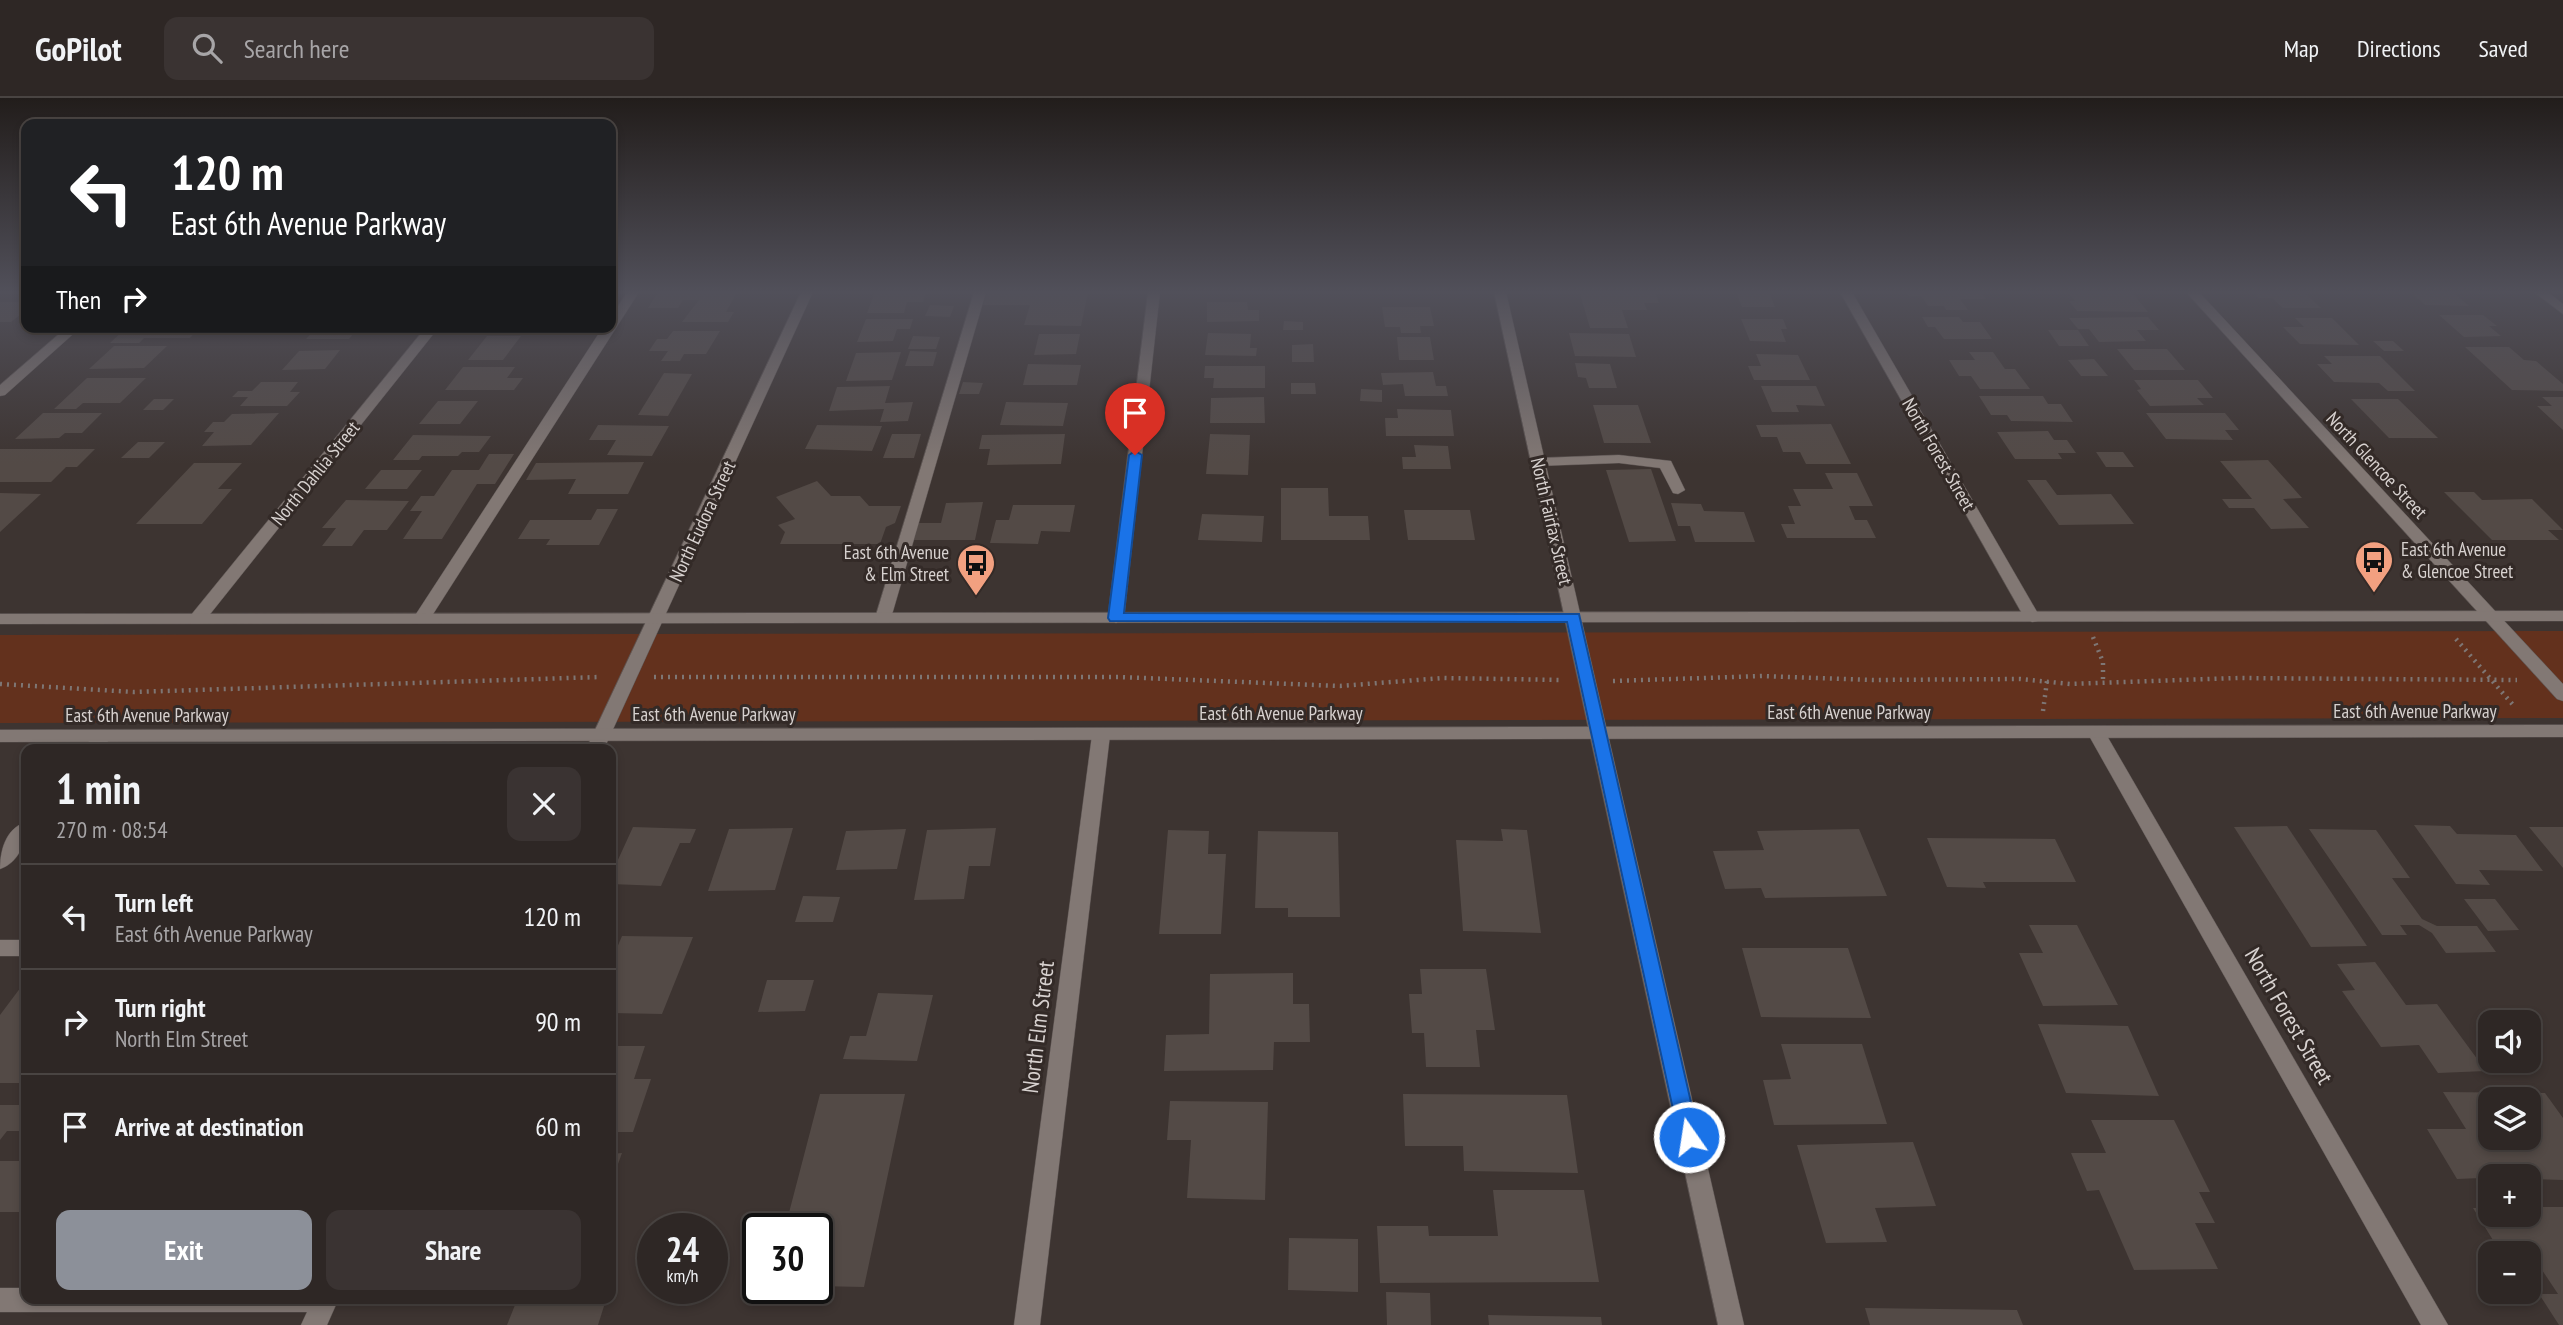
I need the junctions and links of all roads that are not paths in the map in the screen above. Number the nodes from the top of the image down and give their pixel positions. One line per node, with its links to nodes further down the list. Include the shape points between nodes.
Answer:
1 (49, 349): 10 (street)
2 (415, 349): 22 (street, North Dahlia Street)
3 (595, 349): 17 (street)
4 (780, 349): 18 (street, North Eudora Street)
5 (963, 349): 19 (street)
6 (1147, 349): 20 (street)
7 (1513, 349): 11 (street, North Fairfax Street)
8 (1879, 349): 15 (street, North Forest Street)
9 (2245, 349): 16 (street, North Glencoe Street)
10 (0, 392)
11 (1538, 462): 12 (street, via 1619,459 1666,464); 14 (street, North Fairfax Street)
12 (1678, 490)
13 (2563, 616): 16 (street)
14 (1574, 617): 15 (street); 20 (street); 25 (street, North Fairfax Street)
15 (2032, 617): 16 (street)
16 (2491, 617): 23 (street, North Glencoe Street)
17 (422, 618): 18 (street); 22 (street)
18 (656, 618): 19 (street); 30 (street, North Eudora Street)
19 (883, 618): 20 (street)
20 (1116, 618)
21 (0, 619): 22 (street)
22 (197, 619)
23 (2563, 695)
24 (2563, 731): 26 (street, East 6th Avenue Parkway)
25 (1599, 733): 26 (street, East 6th Avenue Parkway); 27 (street, East 6th Avenue Parkway); 40 (street, North Fairfax Street)
26 (2097, 734): 41 (street, North Forest Street)
27 (1101, 735): 30 (street, East 6th Avenue Parkway); 39 (street, North Elm Street)
28 (0, 736): 29 (street, East 6th Avenue Parkway)
29 (97, 742): 30 (street, East 6th Avenue Parkway)
30 (598, 742)
31 (21, 835): 32 (street)
32 (0, 861)
33 (0, 948): 34 (street)
34 (21, 948)
35 (0, 1300): 36 (street)
36 (21, 1300)
37 (324, 1304): 38 (street)
38 (314, 1325)
39 (1027, 1325)
40 (1731, 1325)
41 (2435, 1325)

